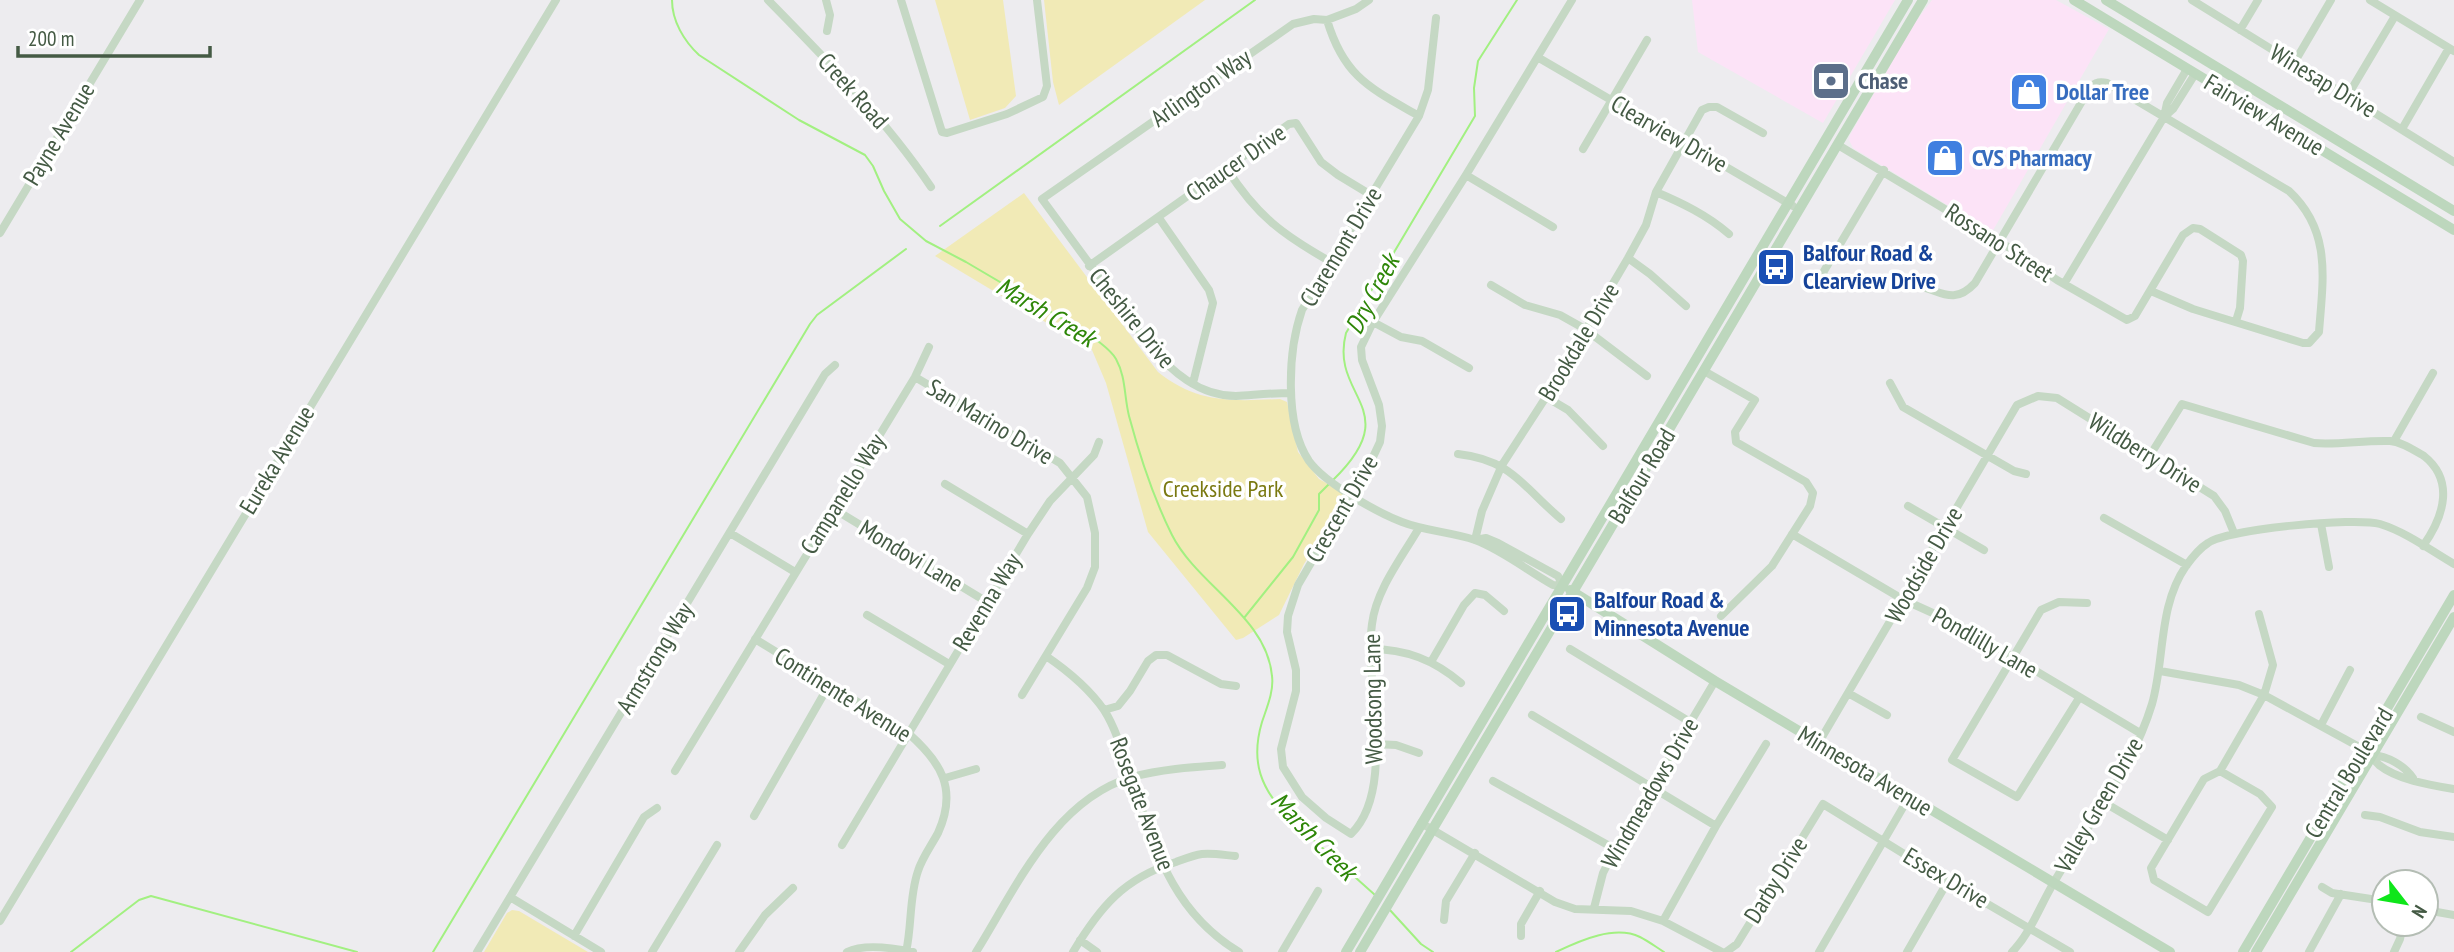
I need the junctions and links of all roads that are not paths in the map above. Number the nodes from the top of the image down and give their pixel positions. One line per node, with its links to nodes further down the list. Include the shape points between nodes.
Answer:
1 (141, 0): 53 (street, Payne Avenue)
2 (556, 0): 189 (street, Eureka Avenue)
3 (768, 0): 43 (street, Creek Road, via 906,150)
4 (826, 0): 23 (street)
5 (901, 0): 6 (street, via 942,132 947,133 1043,97 1047,86)
6 (1037, 0)
7 (1369, 0): 21 (street, Arlington Way)
8 (1572, 0): 26 (street, Crescent Drive)
9 (1908, 0): 47 (main road, Balfour Road)
10 (1923, 0): 37 (main road, Balfour Road)
11 (2074, 0): 28 (main road, Fairview Avenue)
12 (2096, 0): 18 (main road, via 2123,16)
13 (2106, 0): 18 (main road, Fairview Avenue)
14 (2192, 0): 22 (street, Winesap Drive)
15 (2258, 0): 22 (street)
16 (2331, 0): 27 (street)
17 (2370, 0): 19 (street)
18 (2132, 16): 29 (main road, Fairview Avenue)
19 (2395, 16): 25 (street); 30 (street)
20 (1436, 18): 32 (street, Claremont Drive, via 1429,90)
21 (1327, 20): 32 (street, via 1341,57 1355,74); 46 (street, Arlington Way, via 1293,24)
22 (2240, 30): 27 (street, Winesap Drive)
23 (828, 31)
24 (1647, 40): 31 (street)
25 (2451, 49): 34 (street)
26 (1539, 58): 31 (street, Clearview Drive); 42 (street, Crescent Drive)
27 (2294, 63): 30 (street, Winesap Drive)
28 (2191, 72): 29 (main road, via 2202,67); 33 (street, via 2167,103); 52 (main road, Fairview Avenue)
29 (2230, 74): 49 (main road, Fairview Avenue)
30 (2348, 95): 34 (street, Winesap Drive)
31 (1612, 101): 36 (street, Clearview Drive); 38 (street)
32 (1419, 116): 45 (street, Claremont Drive)
33 (2164, 117): 55 (street, via 2107,83 2095,83); 61 (street); 65 (street, via 2289,191 2307,211 2320,240 2319,328 2313,341 2303,343)
34 (2402, 129): 39 (street, Winesap Drive)
35 (1763, 133): 36 (street, Brookdale Drive, via 1709,107 1702,110)
36 (1682, 142): 44 (street, Brookdale Drive); 47 (street, Clearview Drive)
37 (1838, 145): 41 (street, Rossano Street); 48 (main road, Balfour Road)
38 (1583, 149)
39 (2454, 162)
40 (1227, 169): 45 (street, Chaucer Drive, via 1296,123 1321,162); 50 (street, Chaucer Drive); 57 (street, via 1264,218)
41 (1884, 170): 55 (street, Rossano Street); 62 (street, via 1824,271)
42 (1466, 175): 51 (street); 66 (street, Crescent Drive)
43 (931, 187)
44 (1656, 191): 54 (street, via 1683,203); 56 (street, Brookdale Drive, via 1646,225)
45 (1371, 195): 57 (street, Claremont Drive)
46 (1042, 200): 58 (street, Cheshire Drive)
47 (1788, 203): 48 (street, Clearview Drive); 109 (main road, Balfour Road)
48 (1800, 210): 71 (main road, Balfour Road)
49 (2454, 211)
50 (1159, 218): 58 (street, Chaucer Drive); 75 (street, via 1209,290 1213,303)
51 (1553, 227)
52 (2454, 230)
53 (0, 233)
54 (1728, 234)
55 (1999, 242): 60 (street, via 1975,283 1964,292 1946,296); 61 (street, Rossano Street)
56 (1628, 258): 64 (street); 67 (street, Brookdale Drive)
57 (1331, 262): 77 (street, Claremont Drive, via 1296,327)
58 (1089, 266): 75 (street, Cheshire Drive, via 1166,365)
59 (1491, 285): 67 (street)
60 (1910, 285)
61 (2064, 285): 63 (street, Rossano Street, via 2127,320 2135,316)
62 (1821, 288)
63 (2151, 291): 65 (street); 65 (street, via 2183,235 2200,229 2241,255)
64 (1686, 306)
65 (2236, 321)
66 (1373, 322): 70 (street, via 1401,337 1422,341); 90 (street, Crescent Drive, via 1361,347 1379,405 1380,442)
67 (1585, 329): 73 (street); 79 (street, Brookdale Drive)
68 (929, 347): 74 (street, Campanello Way)
69 (835, 365): 98 (street, Armstrong Way, via 825,374)
70 (1469, 368)
71 (1704, 371): 101 (street, via 1755,400 1735,432 1736,442 1811,487 1813,499); 109 (main road, Balfour Road)
72 (2433, 373): 80 (street)
73 (1647, 376)
74 (915, 377): 88 (street, San Marino Drive, via 1060,463); 92 (street, Campanello Way)
75 (1193, 383): 77 (street, Cheshire Drive, via 1236,396)
76 (1890, 383): 84 (street, via 1903,407)
77 (1291, 393): 90 (street, Claremont Drive, via 1294,421 1308,460 1323,476)
78 (2038, 396): 84 (street, Woodside Drive, via 2017,405); 85 (street, Wildberry Drive, via 2057,398)
79 (1546, 397): 82 (street, via 1568,410); 86 (street, Brookdale Drive)
80 (2394, 441): 85 (street, via 2314,443 2182,404); 103 (street, via 2436,462 2449,481 2447,509)
81 (1099, 442): 88 (street, Revenna Way, via 1094,455)
82 (1603, 446)
83 (1458, 454): 86 (street)
84 (1988, 456): 87 (street); 97 (street, Woodside Drive)
85 (2149, 457): 99 (street, Wildberry Drive, via 2214,496)
86 (1502, 466): 93 (street); 102 (street, Brookdale Drive)
87 (2026, 474)
88 (1073, 477): 100 (street, Revenna Way); 122 (street, San Marino Drive, via 1093,514 1095,567)
89 (945, 484): 100 (street)
90 (1351, 493): 96 (street, Claremont Drive); 167 (street, Crescent Drive, via 1292,600 1287,632 1296,691 1281,749 1283,767 1294,788)
91 (1908, 506): 97 (street)
92 (834, 509): 108 (street, Campanello Way); 112 (street, Mondovi Lane)
93 (1561, 519)
94 (2104, 519): 106 (street)
95 (2320, 524): 99 (street, Valley Green Drive); 103 (street, Valley Green Drive, via 2378,523); 107 (street)
96 (1419, 528): 102 (street, Claremont Drive); 120 (street, Woodsong Lane, via 1384,587 1372,621)
97 (1946, 528): 104 (street); 111 (street, Woodside Drive)
98 (730, 533): 108 (street); 184 (street, Armstrong Way)
99 (2234, 533): 106 (street, Valley Green Drive, via 2208,542)
100 (1028, 534): 112 (street, Revenna Way)
101 (1792, 534): 111 (street, Pondlilly Lane); 117 (street, via 1766,574)
102 (1475, 540): 109 (street, Claremont Drive)
103 (2423, 546): 105 (street, Valley Green Drive)
104 (1984, 550)
105 (2454, 564)
106 (2187, 565): 127 (street, Valley Green Drive, via 2168,606)
107 (2329, 567)
108 (795, 572): 119 (street, Campanello Way)
109 (1568, 589): 128 (main road, Minnesota Avenue); 165 (main road, Balfour Road)
110 (2454, 594): 148 (main road, Central Boulevard)
111 (1904, 600): 123 (street, Pondlilly Lane); 132 (street, Woodside Drive)
112 (987, 602): 125 (street, Revenna Way)
113 (2087, 603): 123 (street, via 2059,601 2041,610)
114 (1504, 611): 124 (street, via 1475,593)
115 (2259, 614): 134 (street, via 2273,664)
116 (867, 615): 125 (street)
117 (1721, 616)
118 (2454, 617): 148 (main road, Central Boulevard)
119 (755, 639): 130 (street, Continente Avenue); 152 (street, Campanello Way)
120 (1370, 649): 124 (street, via 1404,651); 145 (street, Woodsong Lane)
121 (1570, 649): 140 (street)
122 (1046, 656): 133 (street, San Marino Drive); 136 (street, Rosegate Avenue, via 1074,675)
123 (2014, 658): 135 (street, Pondlilly Lane); 135 (street, via 1952,760 2017,797)
124 (1431, 662): 129 (street)
125 (949, 664): 143 (street, Revenna Way)
126 (2350, 670): 141 (street)
127 (2160, 671): 134 (street, via 2239,685); 144 (street, Valley Green Drive)
128 (1715, 681): 140 (street, Windmeadows Drive); 147 (main road, Minnesota Avenue)
129 (1461, 683)
130 (829, 685): 143 (street, Continente Avenue); 164 (street)
131 (1236, 686): 136 (street, via 1222,684 1167,655 1156,655 1118,706)
132 (1848, 693): 138 (street); 147 (street, Woodside Drive)
133 (1022, 695)
134 (2264, 695): 141 (street); 153 (street)
135 (2079, 698): 144 (street, Pondlilly Lane)
136 (1104, 710): 154 (street, Rosegate Avenue)
137 (1532, 715): 157 (street)
138 (1887, 715)
139 (2421, 717): 142 (street)
140 (1690, 722): 157 (street, Windmeadows Drive)
141 (2321, 725): 148 (street)
142 (2454, 732)
143 (908, 733): 155 (street, Continente Avenue, via 931,753); 172 (street, Revenna Way)
144 (2140, 733): 160 (street, Valley Green Drive)
145 (1375, 744): 149 (street); 167 (street, Woodsong Lane, via 1373,793 1368,810)
146 (1766, 744): 166 (street)
147 (1818, 744): 159 (main road, Minnesota Avenue)
148 (2367, 752): 158 (street, via 2383,756 2413,778); 213 (main road, Central Boulevard); 214 (main road, Central Boulevard)
149 (1419, 753)
150 (1222, 765): 154 (street)
151 (976, 769): 155 (street)
152 (675, 771)
153 (2220, 771): 169 (street, via 2204,779); 169 (street, via 2260,794 2272,807 2208,912 2154,880 2151,868)
154 (1131, 777): 176 (street, Rosegate Avenue); 200 (street, via 1080,806 1048,837)
155 (945, 778): 194 (street, via 946,806 913,891)
156 (1493, 780): 173 (street)
157 (1654, 787): 166 (street); 173 (street, Windmeadows Drive)
158 (2454, 789)
159 (1909, 797): 170 (street); 178 (main road, Minnesota Avenue)
160 (2105, 803): 169 (street); 178 (street, Valley Green Drive)
161 (1823, 804): 170 (street, Essex Drive); 207 (street, Darby Drive, via 1737,944)
162 (657, 808): 191 (street, via 644,817)
163 (2365, 815): 168 (street)
164 (754, 816)
165 (1427, 826): 174 (street); 205 (main road, Balfour Road); 206 (main road, Balfour Road)
166 (1716, 826): 188 (street)
167 (1351, 834)
168 (2454, 837)
169 (2168, 840)
170 (1885, 841): 177 (street, Essex Drive); 208 (street)
171 (718, 845): 197 (street)
172 (842, 845)
173 (1615, 849): 186 (street, Windmeadows Drive)
174 (1475, 853): 182 (street); 187 (street, via 1446,901)
175 (1235, 856): 176 (street, via 1201,854)
176 (1162, 866): 193 (street, via 1113,896); 203 (street, Rosegate Avenue, via 1186,907)
177 (1948, 881): 190 (street, Essex Drive); 209 (street)
178 (2054, 883): 190 (street, Valley Green Drive); 212 (main road, Minnesota Avenue)
179 (2322, 887): 183 (street)
180 (793, 888): 198 (street, via 765,915)
181 (1318, 891): 204 (street)
182 (1539, 891): 186 (street, via 1575,909); 192 (street, via 1521,924)
183 (2341, 894): 185 (street); 215 (street)
184 (510, 897): 191 (street); 195 (street, Armstrong Way)
185 (2370, 899)
186 (1594, 908): 188 (street)
187 (1444, 920)
188 (1663, 920): 207 (street)
189 (0, 921)
190 (2030, 928): 210 (street, Valley Green Drive); 211 (street, Essex Drive)
191 (574, 936): 196 (street)
192 (1521, 936)
193 (1080, 940): 201 (street); 202 (street)
194 (908, 951): 199 (street)
195 (477, 952)
196 (601, 952)
197 (652, 952)
198 (739, 952)
199 (847, 952)
200 (976, 952)
201 (1073, 952)
202 (1097, 952)
203 (1239, 952)
204 (1282, 952)
205 (1346, 952)
206 (1360, 952)
207 (1724, 952)
208 (1819, 952)
209 (1907, 952)
210 (2012, 952)
211 (2070, 952)
212 (2170, 952)
213 (2243, 952)
214 (2256, 952)
215 (2309, 952)

